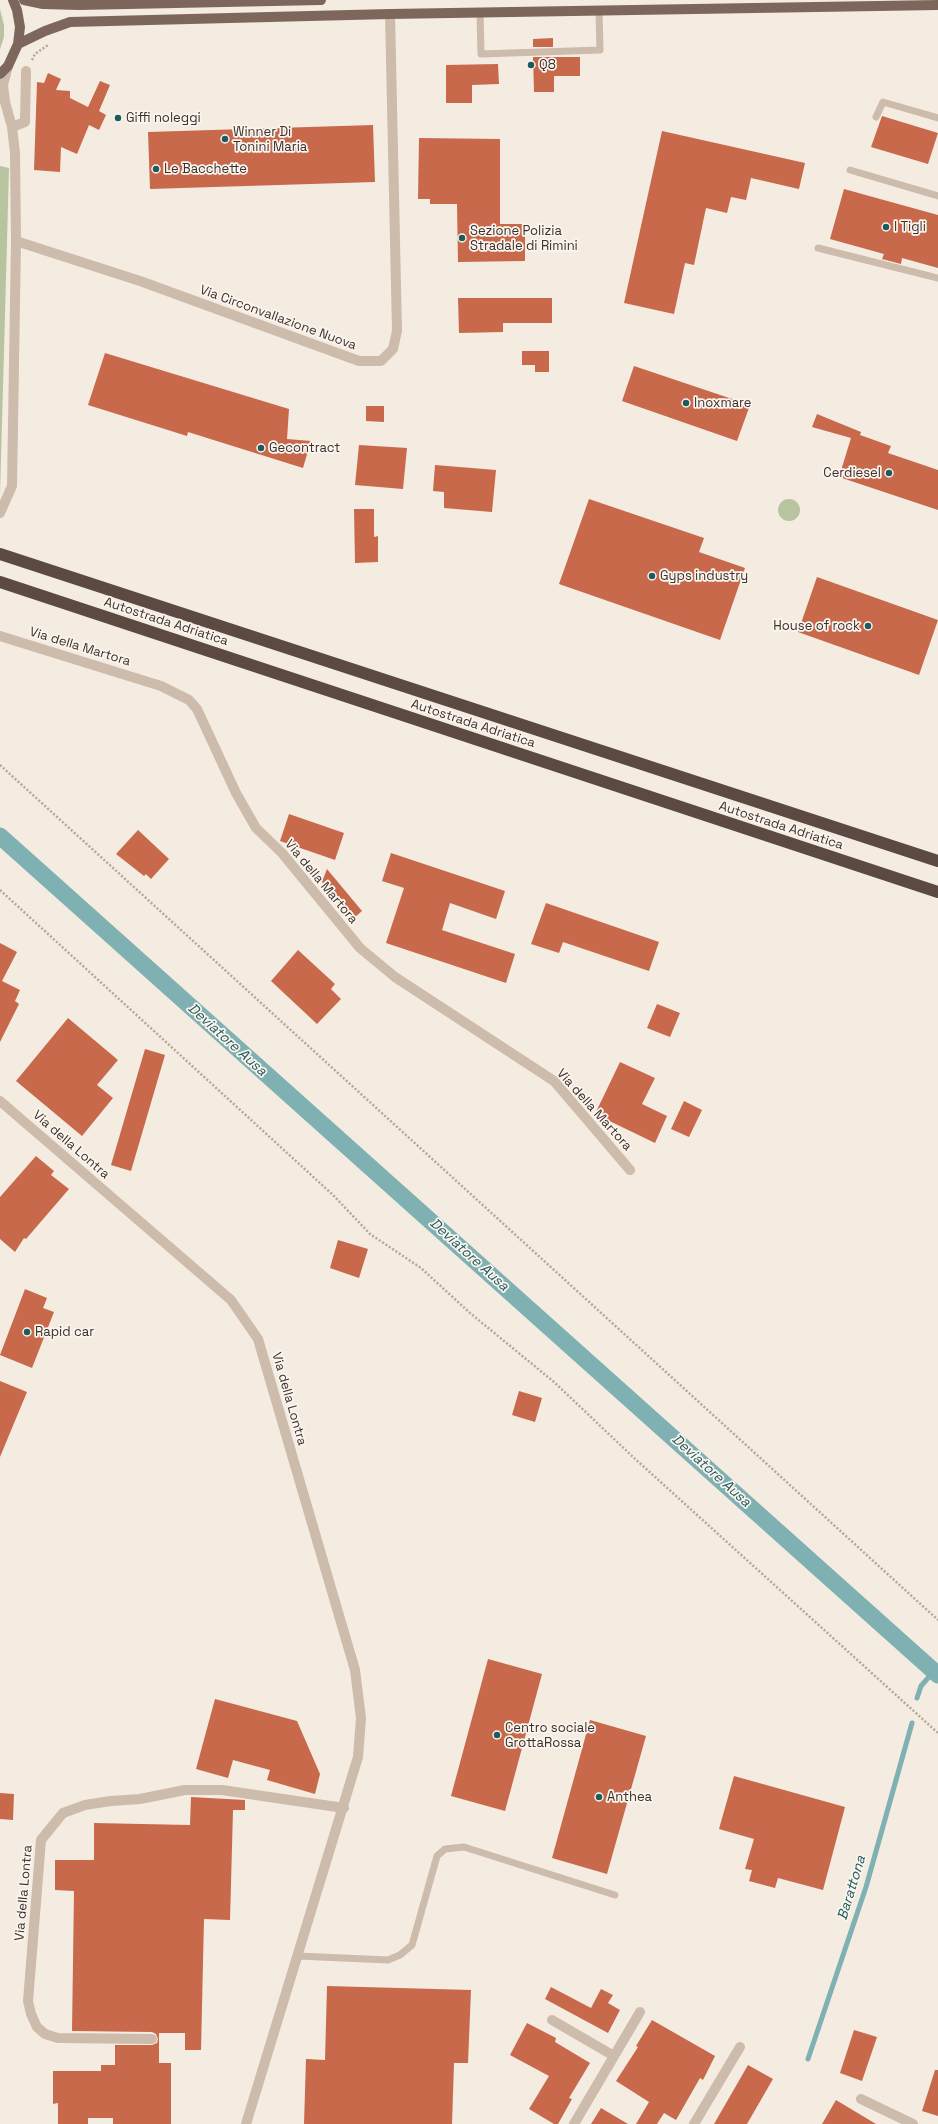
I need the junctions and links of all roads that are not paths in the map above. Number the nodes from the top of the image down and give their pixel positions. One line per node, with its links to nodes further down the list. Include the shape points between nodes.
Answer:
1 (13, 0): 8 (main road, via 18,10 20,27)
2 (24, 0): 3 (main road, via 43,4 79,5)
3 (322, 0)
4 (938, 5): 5 (main road)
5 (599, 11): 6 (main road); 6 (lane, via 600,50 481,54)
6 (480, 13): 7 (main road)
7 (390, 14): 8 (main road, via 70,22); 17 (street, Via Circonvallazione Nuova, via 397,331 393,349 381,361 359,361 140,281)
8 (18, 44): 9 (main road)
9 (8, 66): 11 (main road); 14 (street, via 3,85 4,102)
10 (26, 71): 14 (street, via 25,122)
11 (0, 74)
12 (876, 117): 13 (lane, via 884,102)
13 (938, 118)
14 (12, 127): 17 (street, via 15,153)
15 (850, 170): 16 (lane)
16 (938, 196)
17 (16, 241): 20 (street, via 12,486)
18 (818, 248): 19 (lane)
19 (938, 278)
20 (0, 513)
21 (0, 554): 24 (highway, Autostrada Adriatica)
22 (0, 582): 25 (highway, Autostrada Adriatica)
23 (0, 636): 27 (street, Via della Martora, via 160,686 189,700 197,709 236,793 256,828 282,853 360,948 395,977 554,1081)
24 (938, 861)
25 (938, 892)
26 (0, 1101): 28 (street, Via della Lontra, via 231,1300 258,1339 355,1670 361,1718 358,1757)
27 (630, 1170)
28 (344, 1808): 30 (street, Via della Lontra); 33 (street, Via della Lontra, via 222,1790 185,1790 140,1799 85,1805 63,1813 41,1840 28,2001 31,2014 37,2027 46,2034 58,2038)
29 (615, 1895): 30 (lane, via 464,1847 445,1849 437,1856 412,1945 400,1955 388,1960)
30 (298, 1956): 37 (street, Via della Lontra)
31 (640, 2012): 35 (street)
32 (552, 2020): 35 (street)
33 (152, 2038)
34 (740, 2047): 39 (street)
35 (614, 2056): 38 (street)
36 (861, 2099): 40 (street)
37 (246, 2124)
38 (574, 2124)
39 (694, 2124)
40 (913, 2124)

